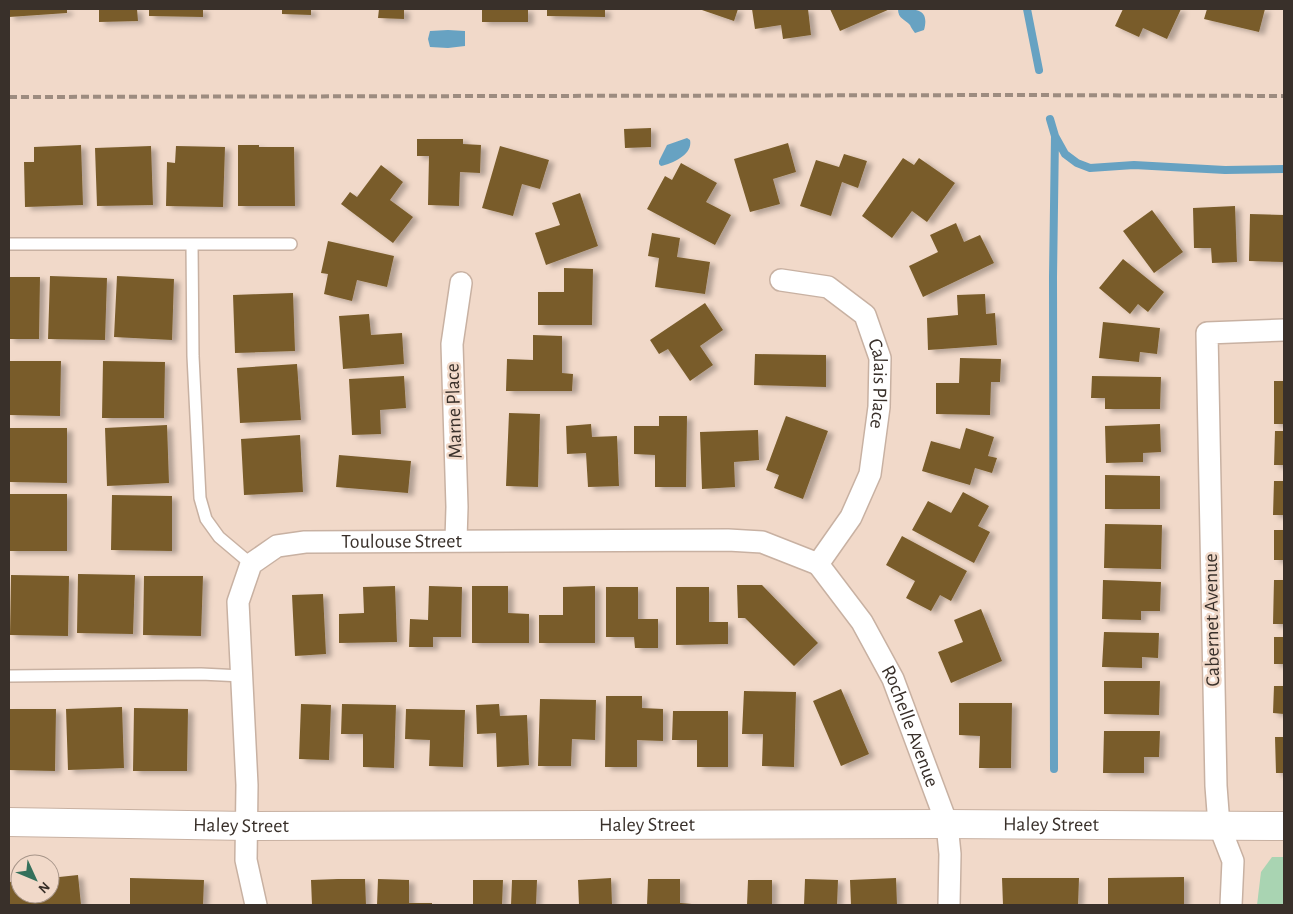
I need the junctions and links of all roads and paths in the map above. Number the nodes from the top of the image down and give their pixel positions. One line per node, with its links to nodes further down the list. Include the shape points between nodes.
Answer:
1 (9, 244): 2 (lane)
2 (192, 244): 3 (lane); 8 (lane, via 200,498 206,519 220,537)
3 (291, 244)
4 (781, 280): 9 (street, Calais Place, via 828,287 865,315 880,358 879,407 870,474 851,517)
5 (462, 283): 7 (street, Marne Place, via 452,344)
6 (1284, 330): 14 (street, Cabernet Avenue, via 1207,333)
7 (456, 540): 8 (street, Toulouse Street, via 305,542 277,546); 9 (street, Toulouse Street, via 762,542)
8 (251, 564): 11 (street, via 238,602)
9 (818, 564): 13 (street, Rochelle Avenue, via 862,622 893,679)
10 (9, 676): 11 (lane)
11 (242, 676): 15 (street)
12 (9, 822): 15 (street, Haley Street)
13 (947, 824): 14 (street, Haley Street); 15 (street, Haley Street); 18 (street, Rochelle Avenue)
14 (1219, 825): 16 (street, Haley Street); 19 (street, Cabernet Avenue, via 1233,861)
15 (247, 826): 17 (street, via 246,860)
16 (1284, 826)
17 (256, 905)
18 (949, 905)
19 (1231, 905)

